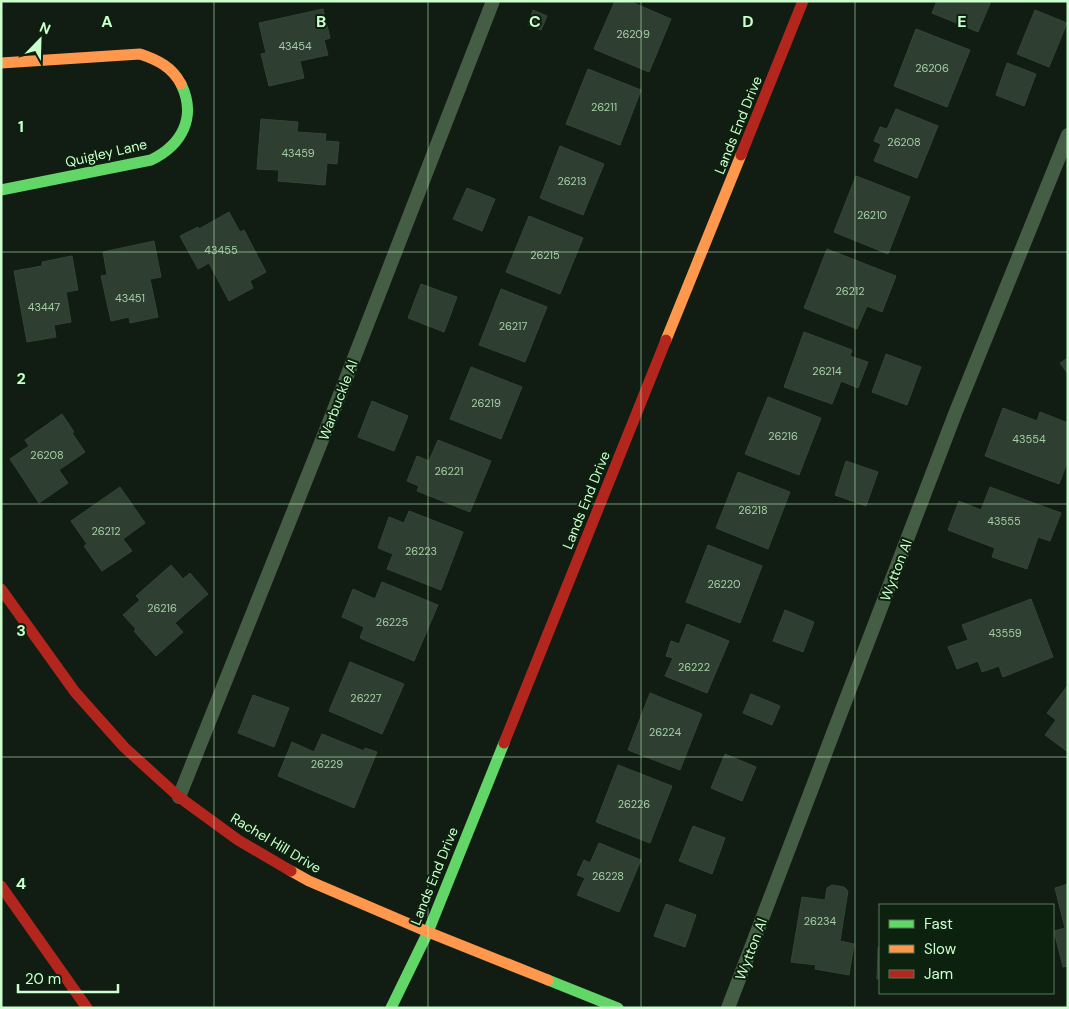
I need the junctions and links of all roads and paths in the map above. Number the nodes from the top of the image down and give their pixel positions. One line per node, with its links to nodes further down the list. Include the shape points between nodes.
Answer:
1 (493, 1): 7 (lane, Warbuckle Al)
2 (804, 1): 9 (street, Lands End Drive)
3 (1, 63): 5 (street, Quigley Lane, via 140,54 160,61 174,73 184,90 187,108 183,130 171,148 151,160)
4 (1068, 135): 13 (lane, Wytton Al, via 955,414)
5 (1, 190)
6 (1, 589): 7 (street, Rachel Hill Drive, via 75,692 124,747)
7 (179, 797): 9 (street, Rachel Hill Drive, via 238,840 309,881)
8 (1, 886): 10 (street)
9 (428, 932): 11 (street, Lands End Drive); 12 (street, Rachel Hill Drive)
10 (87, 1008)
11 (391, 1008)
12 (618, 1008)
13 (728, 1008)

